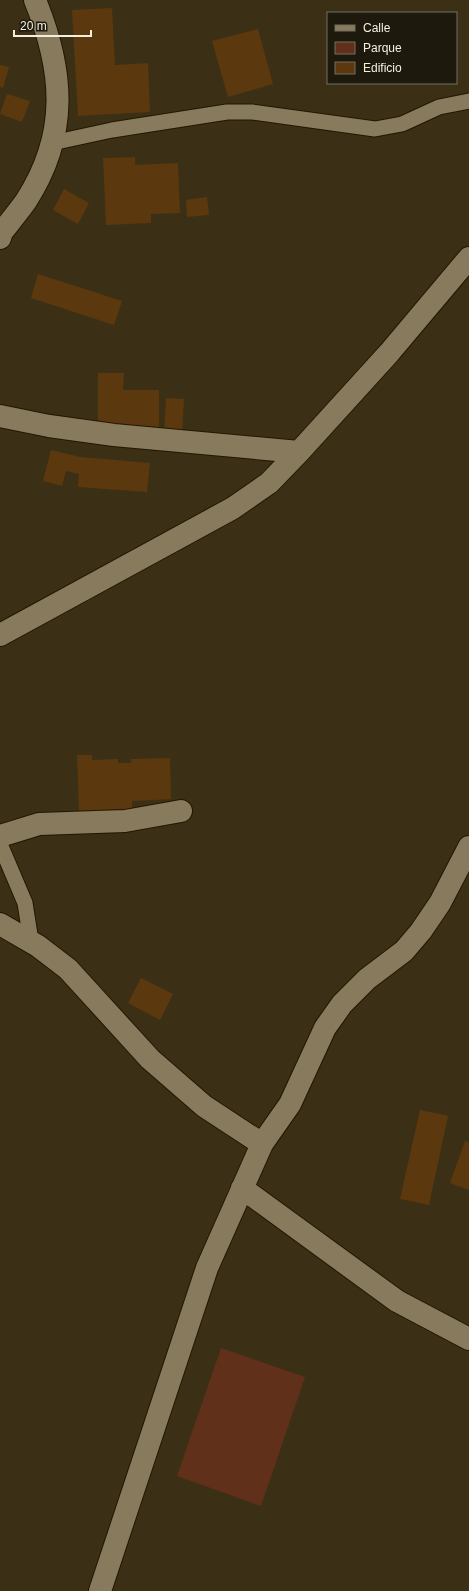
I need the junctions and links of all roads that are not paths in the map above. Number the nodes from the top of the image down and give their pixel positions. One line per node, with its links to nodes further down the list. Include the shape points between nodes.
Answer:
1 (35, 0): 3 (street, via 53,58 58,86 57,116)
2 (469, 101): 3 (lane, via 439,108 402,124 376,129 252,112 227,112 112,130)
3 (52, 144): 4 (street, via 26,200)
4 (0, 238)
5 (469, 258): 7 (street, via 389,353)
6 (0, 416): 7 (street, via 114,435)
7 (299, 452): 8 (street, via 269,483 233,508)
8 (0, 635)
9 (181, 811): 10 (street, via 125,821 39,824)
10 (0, 836)
11 (0, 844): 14 (lane, via 25,903)
12 (469, 847): 15 (street, via 440,903 421,931 404,951 367,979 347,999 325,1028 290,1104)
13 (0, 924): 14 (street)
14 (31, 942): 15 (street, via 68,969 156,1064 204,1106)
15 (262, 1144): 16 (street)
16 (242, 1188): 17 (street, via 397,1301); 18 (street, via 207,1268)
17 (469, 1339)
18 (100, 1591)

